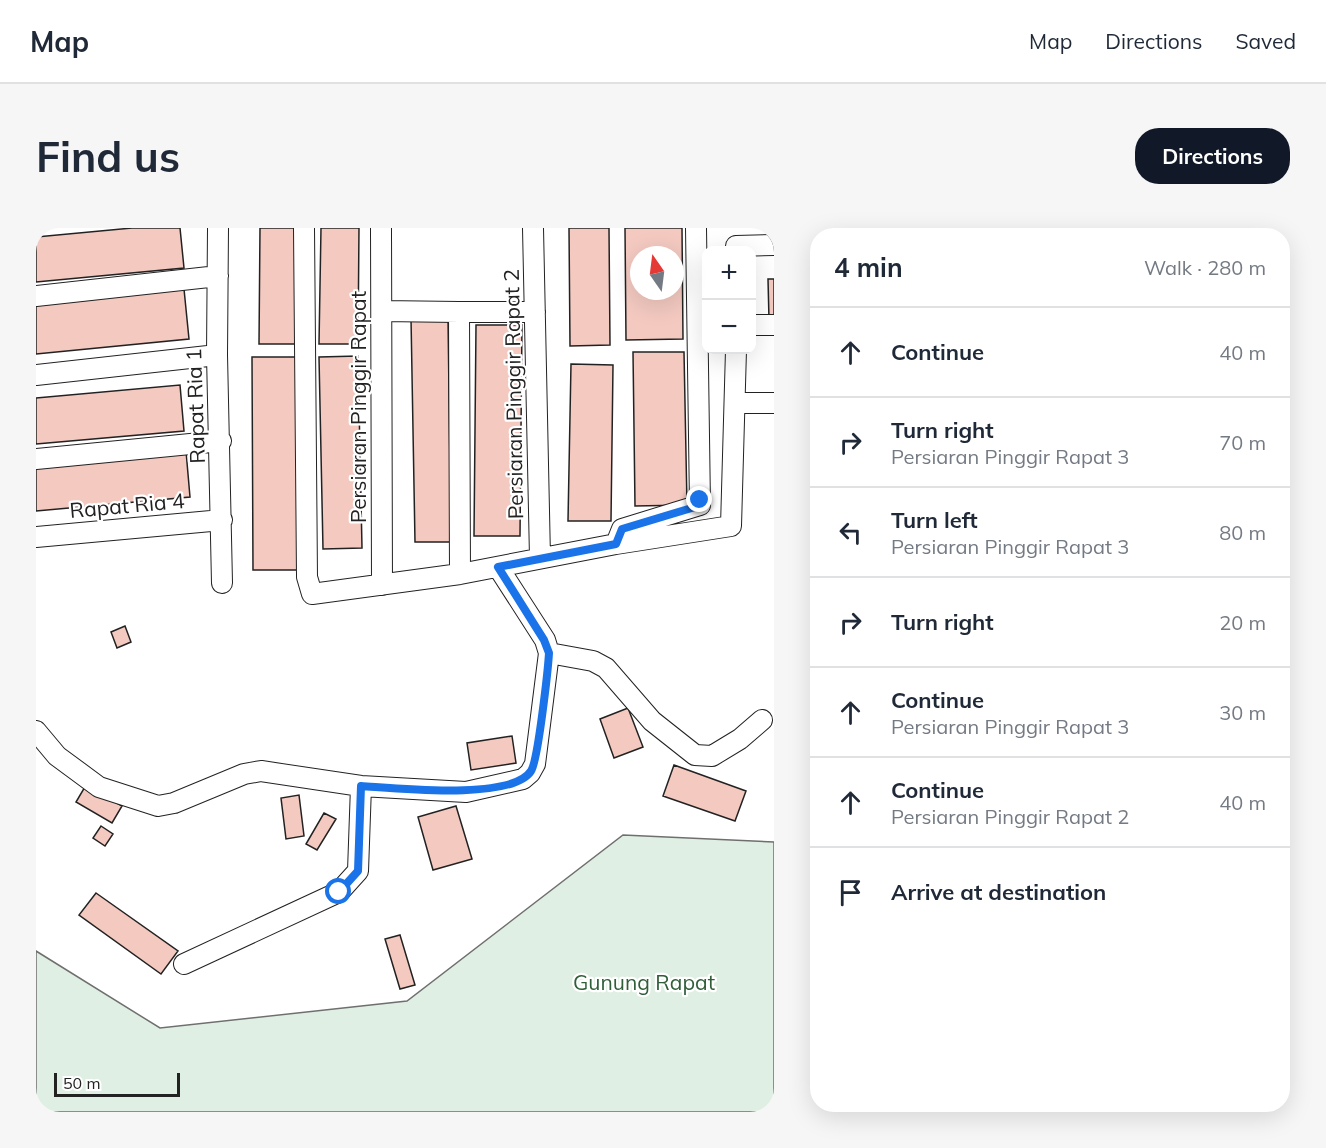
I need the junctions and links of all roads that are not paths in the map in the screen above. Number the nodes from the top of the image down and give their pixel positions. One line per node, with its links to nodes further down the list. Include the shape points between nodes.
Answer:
1 (218, 228): 8 (street, Rapat Ria 1)
2 (304, 228): 29 (street, via 310,592)
3 (381, 228): 10 (street, Persiaran Pinggir Rapat)
4 (533, 228): 12 (street, Persiaran Pinggir Rapat 2)
5 (696, 228): 24 (street, via 700,505 622,529)
6 (736, 241): 7 (street)
7 (774, 246)
8 (218, 276): 9 (street); 16 (street, Rapat Ria 1)
9 (36, 296)
10 (381, 311): 11 (street); 29 (street, Persiaran Pinggir Rapat)
11 (459, 312): 12 (street); 27 (street)
12 (535, 312): 25 (street, Persiaran Pinggir Rapat 2)
13 (756, 325): 14 (street)
14 (774, 325)
15 (736, 354): 18 (street)
16 (217, 355): 17 (street); 20 (street, Rapat Ria 1)
17 (36, 375)
18 (736, 403): 19 (street); 24 (street, via 731,526)
19 (774, 403)
20 (221, 441): 21 (street); 22 (street, Rapat Ria 1)
21 (36, 459)
22 (222, 520): 23 (street, Rapat Ria 4); 28 (street, Rapat Ria 1)
23 (36, 537)
24 (616, 544): 25 (street)
25 (540, 558): 26 (street)
26 (498, 567): 27 (street); 30 (street)
27 (460, 574): 29 (street)
28 (222, 583)
29 (382, 585)
30 (549, 653): 31 (street, via 593,661 606,668 652,721 695,755 712,756); 33 (street, via 535,764 523,779 466,792)
31 (762, 720)
32 (36, 731): 33 (street, via 57,756 99,787 158,806 261,771)
33 (361, 786): 34 (street, via 358,871 339,892)
34 (184, 964)

